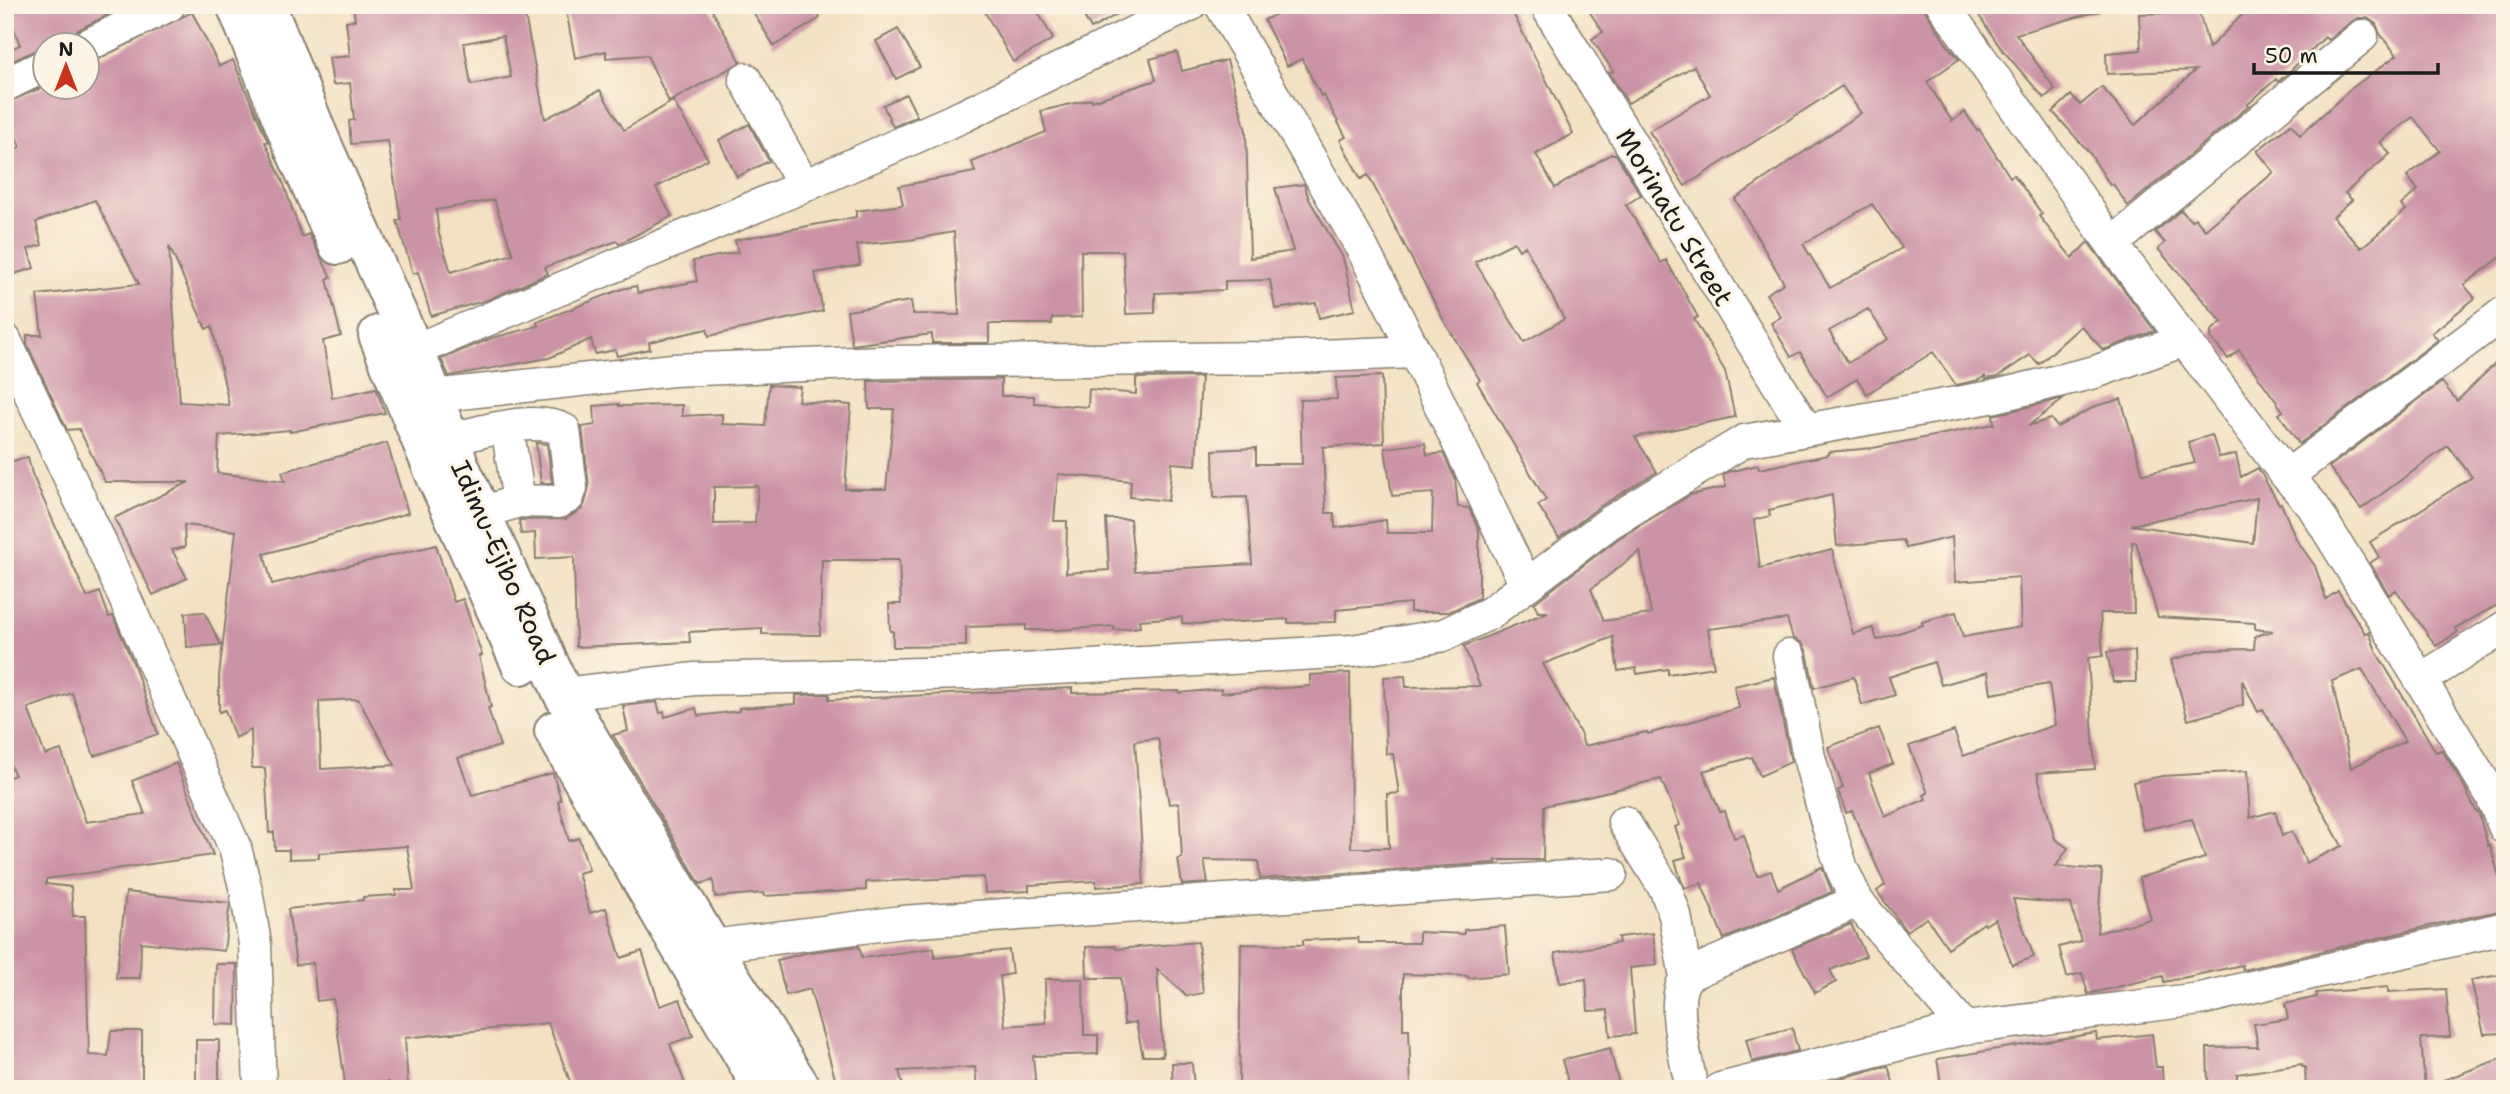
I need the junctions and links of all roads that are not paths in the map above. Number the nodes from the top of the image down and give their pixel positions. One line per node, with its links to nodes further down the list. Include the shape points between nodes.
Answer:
1 (169, 5): 9 (street)
2 (236, 5): 23 (main road, Idimu-Ejibo Road, via 406,405)
3 (266, 5): 18 (main road, Idimu-Ejibo Road)
4 (1190, 5): 13 (street, via 963,116)
5 (1220, 5): 19 (street, via 1362,248)
6 (1546, 5): 22 (street, Morinatu Street)
7 (1944, 5): 14 (street)
8 (2362, 36): 14 (street)
9 (102, 38)
10 (32, 72): 12 (street)
11 (745, 79): 13 (street)
12 (5, 85)
13 (804, 186): 18 (street)
14 (2112, 244): 16 (street)
15 (2505, 312): 24 (street)
16 (2185, 340): 22 (street, via 2095,372 1996,396); 24 (street)
17 (5, 341): 41 (street, via 101,544 235,848 255,944)
18 (413, 351): 20 (main road, Idimu-Ejibo Road)
19 (1415, 352): 20 (street, via 673,369); 27 (street)
20 (432, 396): 23 (main road, Idimu-Ejibo Road)
21 (507, 427): 23 (street); 25 (street); 25 (street, via 547,424 564,430 571,488 568,497 558,502)
22 (1805, 428): 27 (street, via 1744,441 1609,523)
23 (449, 462): 26 (main road, Idimu-Ejibo Road); 32 (main road, Idimu-Ejibo Road, via 542,710)
24 (2287, 475): 30 (street, via 2313,506)
25 (519, 501): 26 (street)
26 (481, 513): 31 (main road, Idimu-Ejibo Road)
27 (1526, 585): 31 (street, via 1490,613 1444,635 1352,652 969,673 695,680)
28 (2505, 628): 30 (street)
29 (1789, 656): 36 (street, via 1826,819)
30 (2420, 680): 34 (street, via 2491,794)
31 (562, 694): 32 (main road, Idimu-Ejibo Road)
32 (581, 751): 38 (main road, Idimu-Ejibo Road); 42 (main road, Idimu-Ejibo Road)
33 (1624, 822): 39 (street, via 1666,890)
34 (2505, 828)
35 (1611, 874): 38 (street, via 902,922)
36 (1857, 901): 39 (street); 40 (street)
37 (2505, 928): 40 (street, via 2200,999)
38 (711, 946): 43 (main road, Idimu-Ejibo Road)
39 (1686, 978): 44 (street, via 1679,1011)
40 (1965, 1028): 45 (street)
41 (260, 1089)
42 (763, 1089)
43 (802, 1089)
44 (1692, 1089)
45 (1720, 1089)

